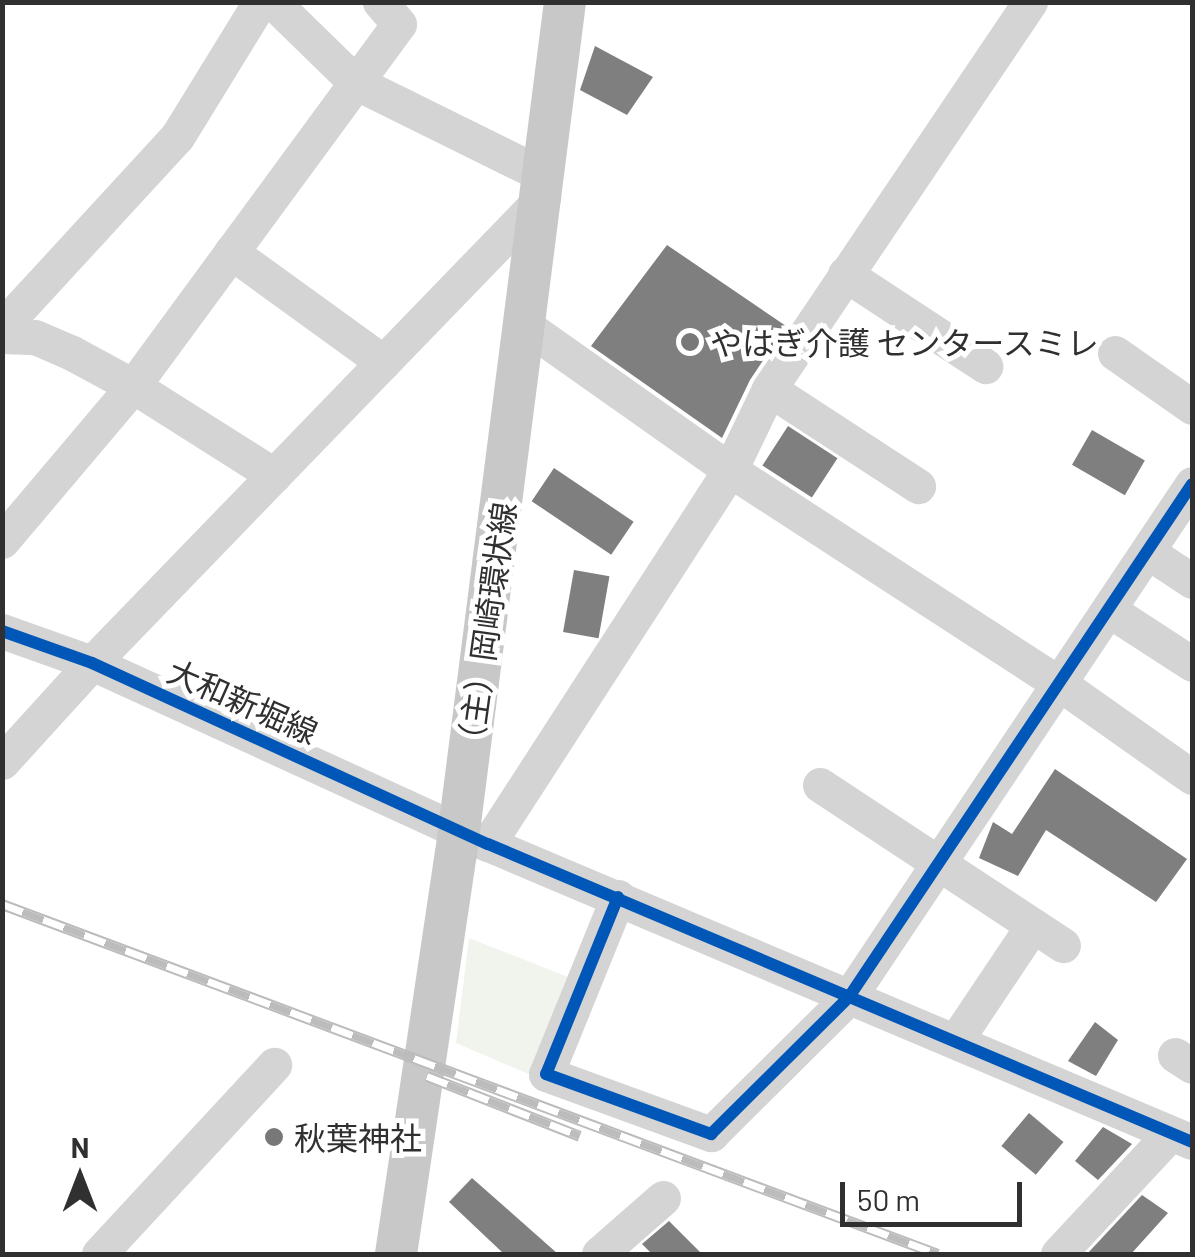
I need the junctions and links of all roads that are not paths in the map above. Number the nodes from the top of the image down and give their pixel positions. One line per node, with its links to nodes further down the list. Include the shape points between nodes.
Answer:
1 (260, 2): 10 (street, via 176,137)
2 (273, 2): 6 (street)
3 (380, 2): 6 (street, via 399,24)
4 (566, 2): 7 (main road, （主）岡崎環状線)
5 (1030, 2): 9 (street)
6 (355, 82): 7 (street); 8 (street)
7 (544, 187): 11 (main road, （主）岡崎環状線); 14 (street)
8 (231, 252): 14 (street); 16 (street)
9 (845, 274): 15 (street); 17 (street)
10 (2, 327)
11 (527, 327): 19 (street); 34 (main road, （主）岡崎環状線)
12 (2, 336): 16 (street, via 34,337)
13 (1116, 353): 18 (street)
14 (384, 362): 20 (street)
15 (984, 366)
16 (133, 386): 20 (street); 23 (street)
17 (769, 389): 19 (street); 22 (street)
18 (1192, 406)
19 (730, 470): 30 (street); 34 (street)
20 (274, 475): 28 (street)
21 (1192, 484): 24 (street)
22 (918, 486)
23 (2, 542)
24 (1148, 552): 25 (street); 26 (street)
25 (1192, 581)
26 (1110, 610): 29 (street); 30 (street)
27 (2, 630): 28 (street, 大和新堀線)
28 (92, 664): 31 (street); 34 (street, 大和新堀線)
29 (1192, 664)
30 (1060, 684): 32 (street); 35 (street)
31 (2, 762)
32 (1192, 777)
33 (820, 785): 35 (street)
34 (473, 836): 36 (street, 大和新堀線); 45 (main road, （主）岡崎環状線)
35 (938, 861): 37 (street); 39 (street)
36 (618, 897): 39 (street, 大和新堀線); 39 (street, via 546,1074 711,1134)
37 (1033, 925): 38 (street); 40 (street)
38 (1063, 945)
39 (849, 997): 40 (street, 大和新堀線)
40 (956, 1040): 42 (street, 大和新堀線)
41 (274, 1065): 44 (street)
42 (1182, 1138): 47 (street)
43 (663, 1198): 46 (street)
44 (99, 1254)
45 (396, 1254)
46 (597, 1254)
47 (1058, 1254)

